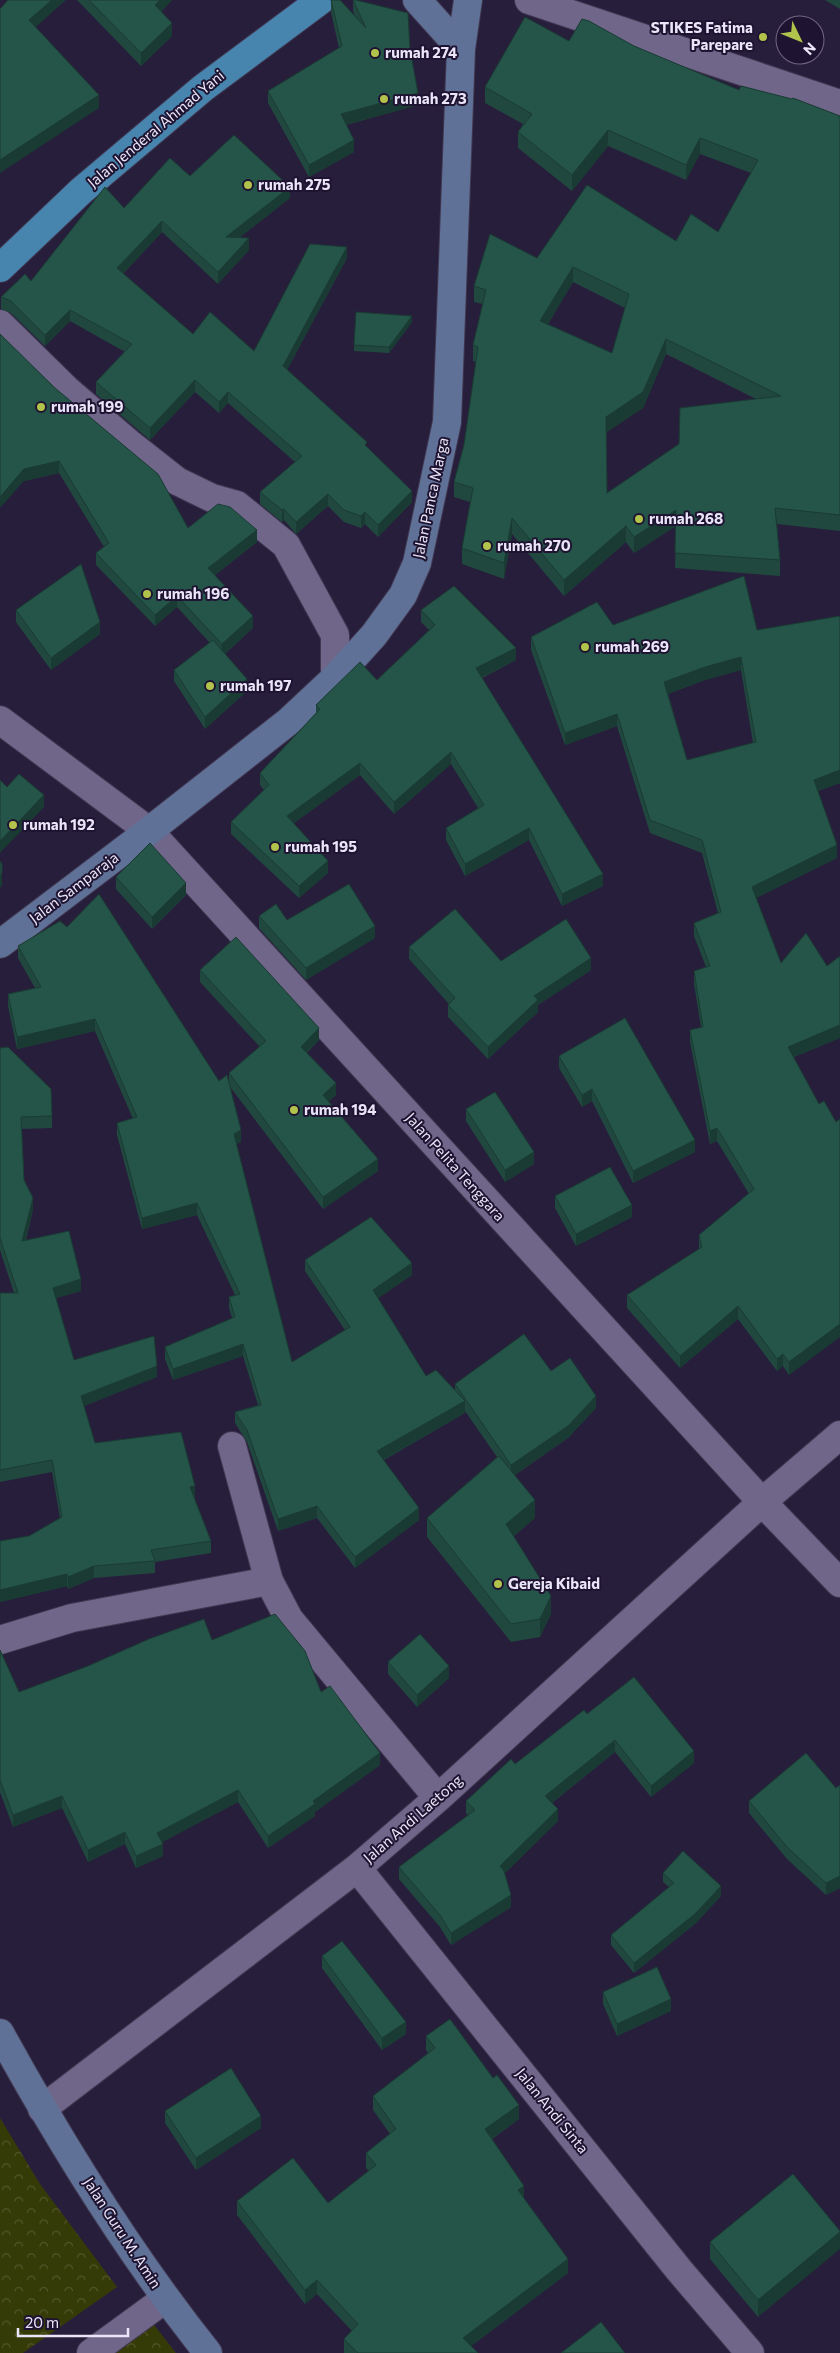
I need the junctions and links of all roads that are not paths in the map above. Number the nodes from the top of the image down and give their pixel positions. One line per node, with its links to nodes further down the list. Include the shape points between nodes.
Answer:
1 (321, 0): 7 (highway, Jalan Jenderal Ahmad Yani, via 203,88 81,191)
2 (417, 0): 5 (main road)
3 (468, 0): 5 (main road, Jalan Panca Marga)
4 (529, 0): 6 (street)
5 (461, 49): 9 (main road, Jalan Panca Marga, via 447,422 432,497 417,563 403,595 374,635)
6 (840, 104)
7 (0, 268)
8 (0, 324): 9 (street, via 66,389 169,475 212,498 237,506 286,545 335,635)
9 (334, 678): 11 (main road, Jalan Panca Marga, via 289,721)
10 (0, 720): 11 (street, Jalan Pelita Tenggara)
11 (149, 831): 12 (main road, Jalan Samparaja); 15 (street, Jalan Pelita Tenggara)
12 (0, 944)
13 (840, 1435): 15 (street, Jalan Andi Laetong)
14 (232, 1446): 16 (street)
15 (762, 1502): 17 (street, Jalan Pelita Tenggara); 19 (street, Jalan Andi Laetong)
16 (269, 1581): 18 (street, via 72,1618); 19 (street, via 289,1619)
17 (840, 1583)
18 (0, 1640)
19 (438, 1798): 20 (street, Jalan Andi Laetong)
20 (357, 1868): 22 (street, Jalan Andi Laetong); 26 (street, Jalan Andi Sinta, via 679,2270)
21 (0, 2033): 22 (main road)
22 (42, 2109): 23 (main road, Jalan Guru M. Amin)
23 (165, 2299): 24 (street); 25 (main road, Jalan Guru M. Amin)
24 (91, 2353)
25 (208, 2353)
26 (750, 2353)

